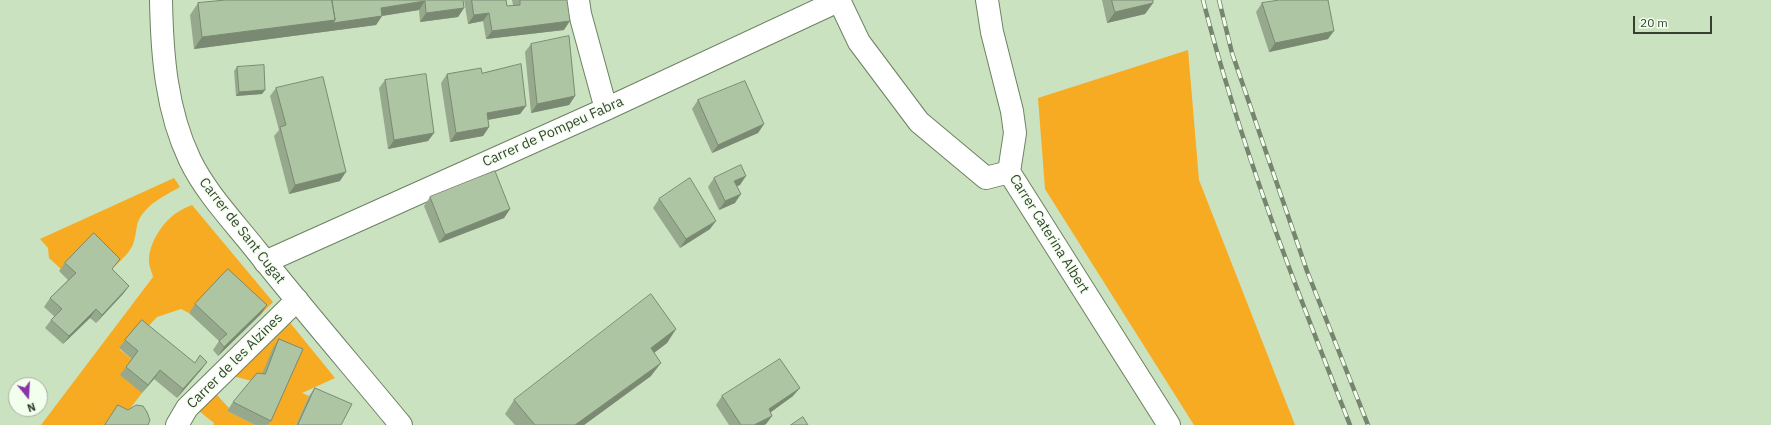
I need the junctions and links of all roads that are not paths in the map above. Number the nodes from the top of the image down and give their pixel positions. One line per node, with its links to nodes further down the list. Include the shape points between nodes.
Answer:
1 (161, 0): 7 (street, Carrer de Sant Cugat, via 164,70 175,122 187,153 204,186)
2 (578, 0): 5 (street)
3 (840, 0): 5 (street, Carrer de Pompeu Fabra); 6 (street, via 859,42 919,122 986,178)
4 (987, 0): 6 (street, Carrer Caterina Albert, via 1015,133)
5 (606, 109): 7 (street, Carrer de Pompeu Fabra)
6 (1009, 172): 11 (street, Carrer Caterina Albert)
7 (265, 262): 8 (street, Carrer de Sant Cugat)
8 (297, 300): 9 (street, Carrer de les Alzines, via 187,408); 10 (street, Carrer de Sant Cugat)
9 (177, 425)
10 (401, 425)
11 (1169, 425)

